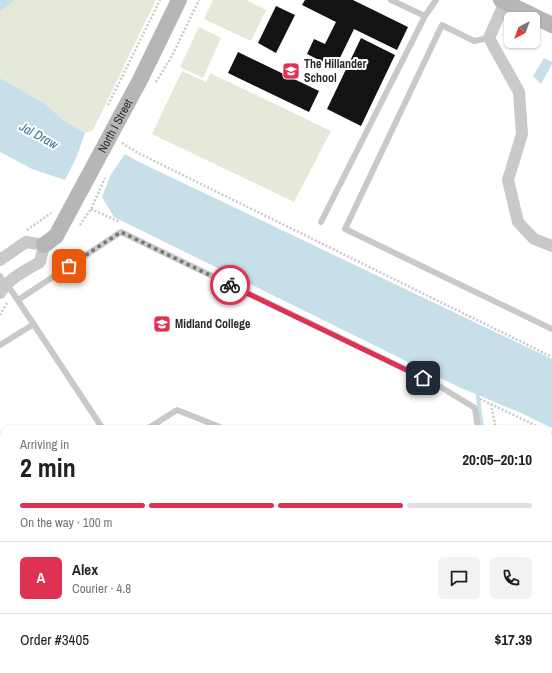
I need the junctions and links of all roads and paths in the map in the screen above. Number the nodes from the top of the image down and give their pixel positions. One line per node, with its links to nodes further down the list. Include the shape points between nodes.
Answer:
1 (160, 0): 9 (path)
2 (179, 0): 14 (street, North I Street, via 140,80 56,236)
3 (391, 0): 6 (lane)
4 (436, 0): 6 (lane)
5 (503, 1): 7 (street); 8 (street)
6 (425, 16): 12 (lane)
7 (552, 25)
8 (489, 38): 15 (street, via 519,92 522,134 508,180 518,222 534,239); 20 (lane, via 474,40 442,25 345,229)
9 (107, 109)
10 (121, 143): 22 (path)
11 (53, 212): 13 (path)
12 (321, 222)
13 (25, 231)
14 (44, 245): 16 (street, via 26,242); 17 (street, via 40,262)
15 (552, 246)
16 (0, 260)
17 (2, 285): 18 (lane, via 11,290)
18 (18, 300): 19 (lane); 27 (lane, via 121,232 434,383 475,408)
19 (34, 324): 21 (lane); 24 (lane)
20 (552, 329)
21 (0, 345)
22 (552, 356)
23 (490, 404): 28 (path)
24 (100, 425)
25 (153, 425): 26 (lane, via 177,410)
26 (215, 425)
27 (477, 425)
28 (495, 425)

